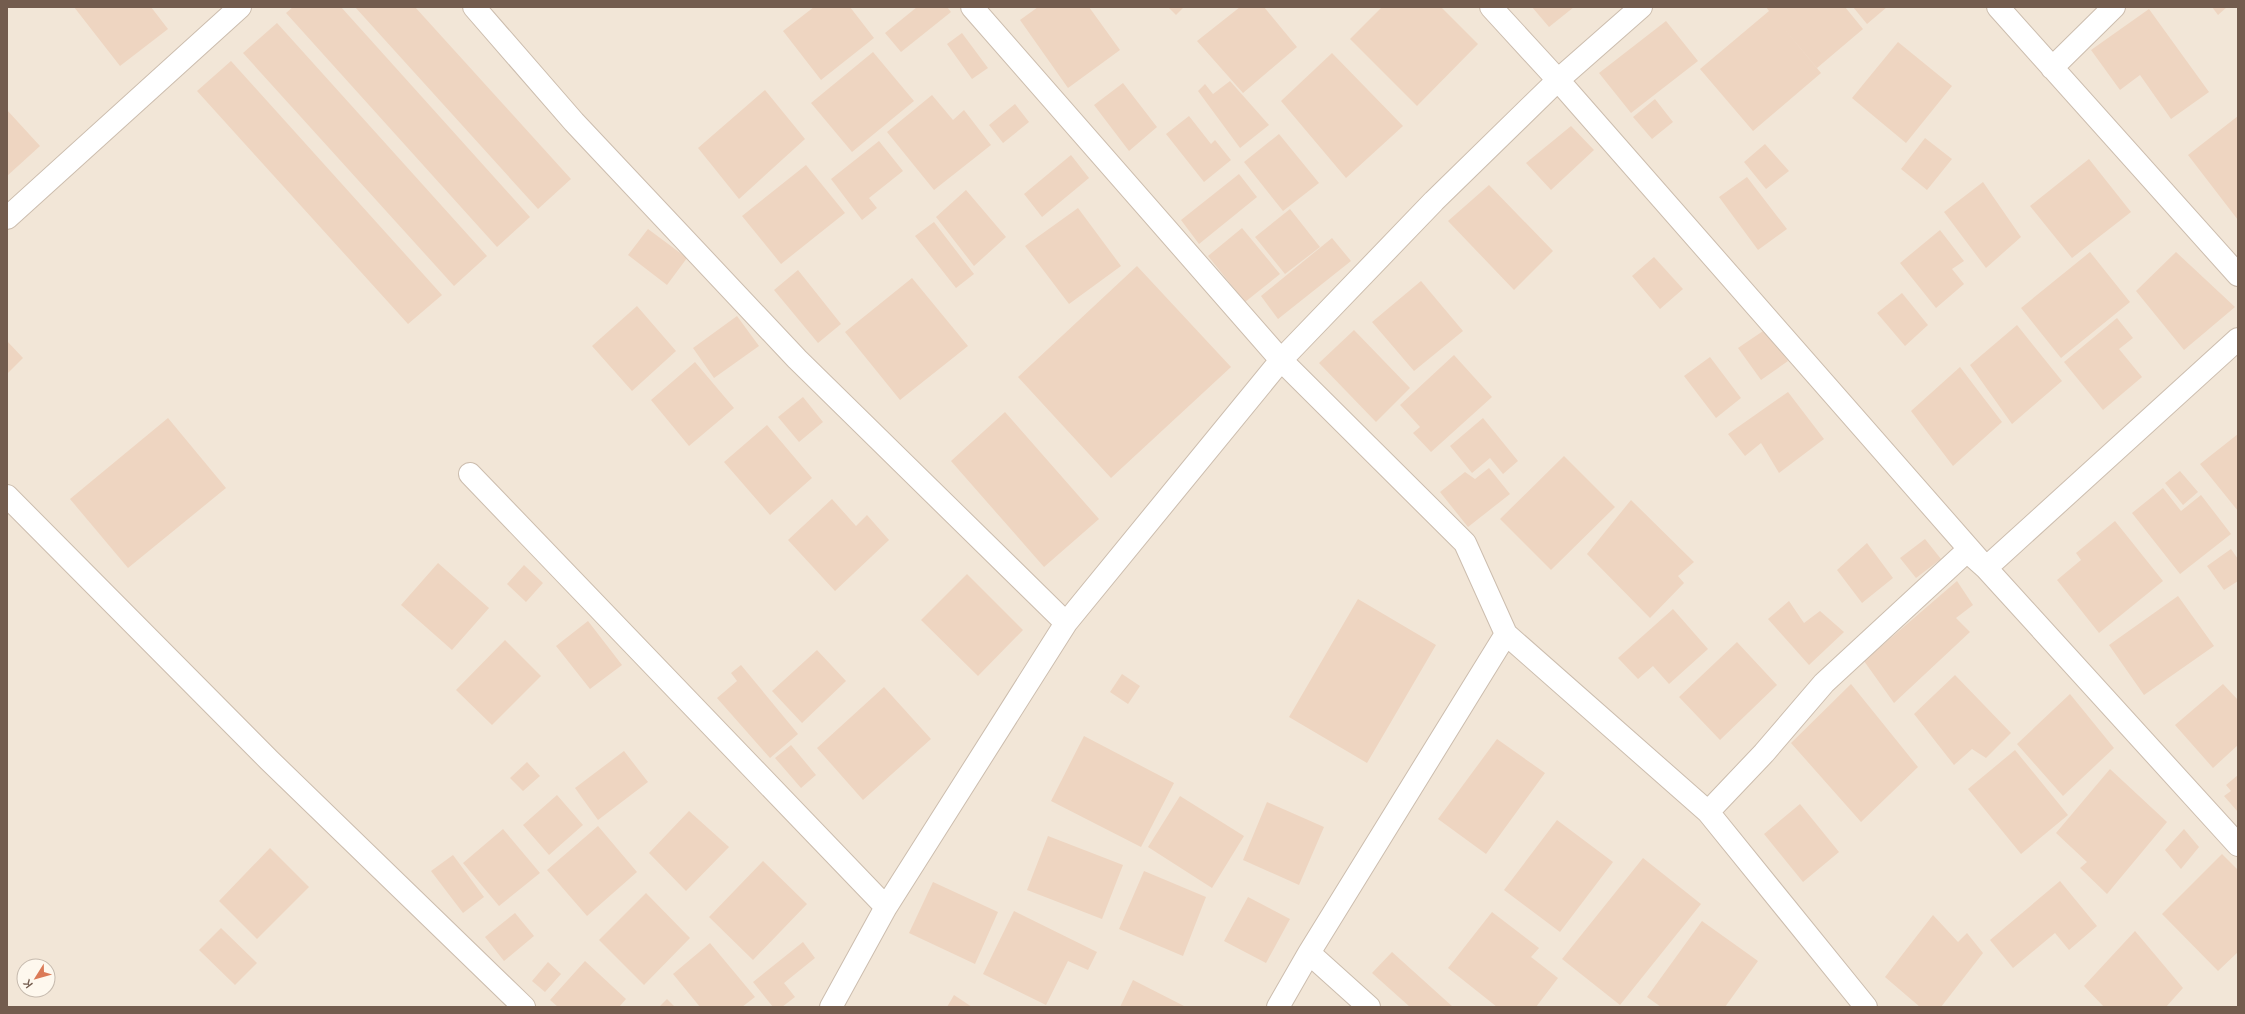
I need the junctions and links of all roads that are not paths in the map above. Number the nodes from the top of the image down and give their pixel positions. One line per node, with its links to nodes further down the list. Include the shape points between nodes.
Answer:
1 (240, 7): 10 (street)
2 (474, 7): 17 (street, via 574,122 792,353)
3 (972, 7): 13 (street)
4 (1491, 7): 9 (street)
5 (1642, 7): 9 (street)
6 (1998, 7): 8 (street)
7 (2114, 7): 8 (street)
8 (2052, 68): 11 (street)
9 (1558, 80): 13 (street, via 1434,201); 16 (street)
10 (7, 218)
11 (2238, 275)
12 (2238, 339): 16 (street)
13 (1281, 360): 17 (street); 18 (street, via 1465,543)
14 (470, 474): 21 (street)
15 (7, 496): 23 (street, via 269,760)
16 (1986, 568): 19 (street, via 1967,551 1824,683 1764,753); 20 (street)
17 (1066, 623): 21 (street)
18 (1506, 634): 19 (street); 22 (street)
19 (1708, 812): 27 (street)
20 (2238, 845)
21 (886, 907): 24 (street)
22 (1309, 953): 25 (street); 26 (street)
23 (524, 1007)
24 (831, 1007)
25 (1278, 1007)
26 (1369, 1007)
27 (1866, 1007)

